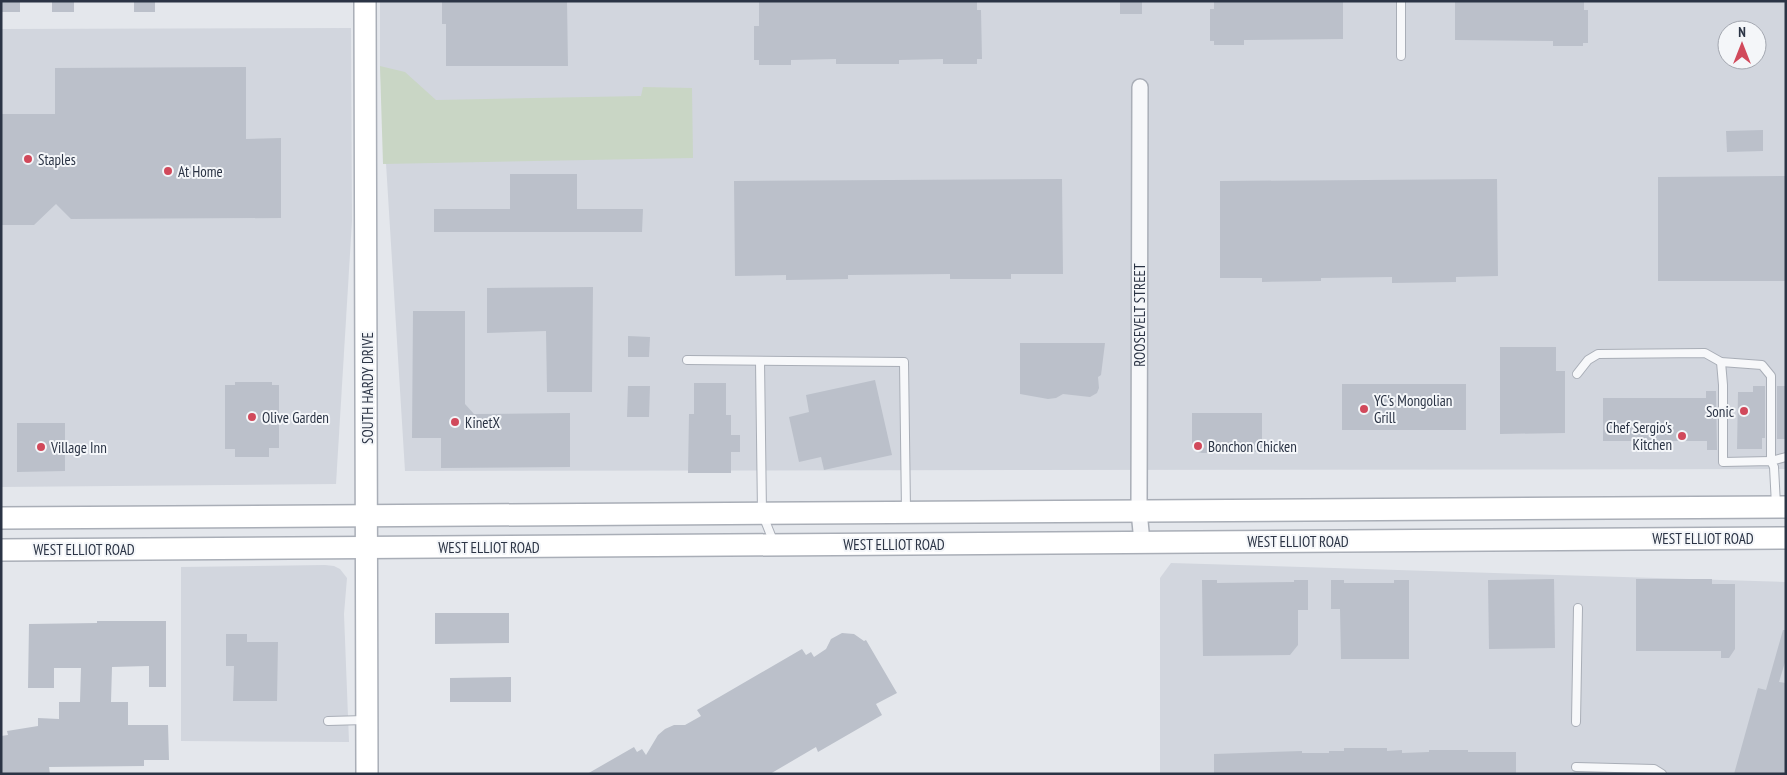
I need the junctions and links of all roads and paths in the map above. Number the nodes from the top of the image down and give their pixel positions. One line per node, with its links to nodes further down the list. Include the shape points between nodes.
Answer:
1 (365, 1): 17 (main road, SOUTH HARDY DRIVE)
2 (1401, 1): 3 (lane)
3 (1401, 56)
4 (1140, 87): 14 (street, ROOSEVELT STREET)
5 (687, 360): 6 (lane)
6 (760, 361): 15 (lane, via 904,362); 16 (lane)
7 (1720, 362): 8 (lane, via 1705,352 1598,354 1588,360); 10 (lane, via 1762,365 1771,376); 10 (lane, via 1723,462)
8 (1577, 374)
9 (1786, 457): 10 (lane)
10 (1771, 461): 11 (lane)
11 (1781, 507): 12 (main road, WEST ELLIOT ROAD)
12 (1673, 508): 13 (main road, WEST ELLIOT ROAD); 19 (main road, via 1654,524 1598,525)
13 (1574, 509): 14 (main road, WEST ELLIOT ROAD); 21 (main road, via 1550,525 1480,527)
14 (1139, 511): 15 (main road, WEST ELLIOT ROAD); 22 (street, ROOSEVELT STREET)
15 (906, 512): 16 (main road, WEST ELLIOT ROAD)
16 (762, 513): 17 (main road, WEST ELLIOT ROAD); 23 (lane)
17 (366, 515): 18 (main road, WEST ELLIOT ROAD); 24 (main road, SOUTH HARDY DRIVE)
18 (1, 518)
19 (1576, 538): 20 (main road, WEST ELLIOT ROAD); 21 (main road, WEST ELLIOT ROAD)
20 (1786, 538)
21 (1446, 540): 22 (main road, WEST ELLIOT ROAD)
22 (1142, 542): 23 (main road, WEST ELLIOT ROAD)
23 (775, 545): 24 (main road, WEST ELLIOT ROAD)
24 (366, 547): 25 (main road, WEST ELLIOT ROAD); 27 (main road, SOUTH HARDY DRIVE)
25 (1, 550)
26 (1578, 608): 29 (lane)
27 (367, 720): 28 (lane); 31 (main road, SOUTH HARDY DRIVE)
28 (328, 721)
29 (1576, 722)
30 (1576, 767): 32 (lane, via 1654,769)
31 (367, 774)
32 (1662, 774)

